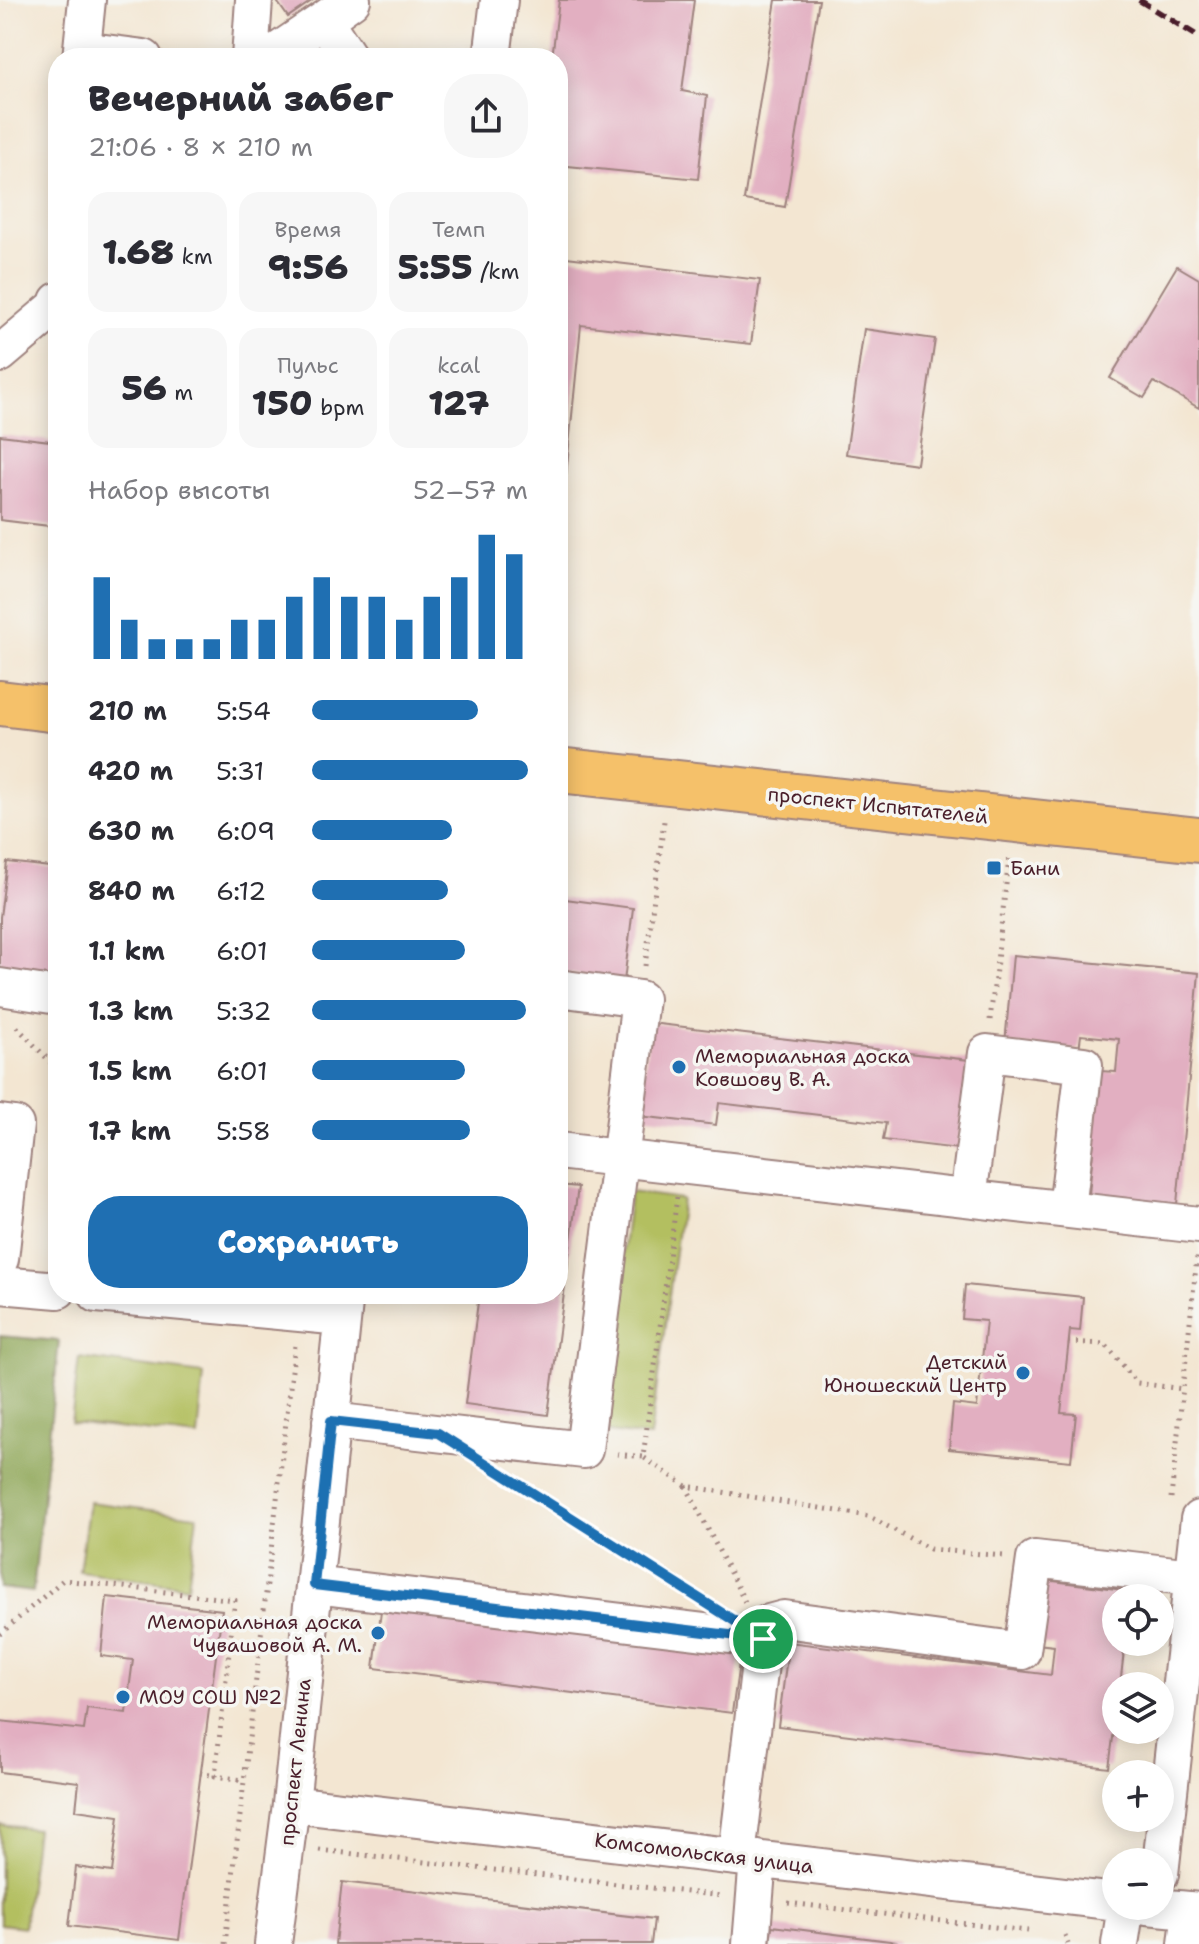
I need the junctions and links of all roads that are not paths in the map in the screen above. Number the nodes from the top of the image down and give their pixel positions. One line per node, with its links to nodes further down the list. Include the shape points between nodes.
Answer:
1 (87, 0): 5 (street)
2 (254, 0): 6 (street)
3 (499, 0): 9 (street)
4 (338, 10): 7 (street); 8 (street)
5 (83, 48)
6 (251, 48)
7 (283, 48)
8 (347, 48)
9 (493, 48)
10 (48, 313): 11 (street)
11 (0, 354)
12 (0, 703): 13 (main road)
13 (48, 709)
14 (568, 771): 15 (main road, проспект Испытателей)
15 (1199, 840)
16 (568, 989): 21 (street, via 640,999)
17 (48, 997): 18 (street)
18 (5, 1003)
19 (0, 1123): 25 (street, via 15,1125)
20 (568, 1152): 21 (street)
21 (620, 1158): 22 (street); 30 (street, via 584,1450)
22 (968, 1198): 23 (street); 23 (street, via 987,1053 1084,1065)
23 (1067, 1209): 24 (street)
24 (1198, 1240)
25 (0, 1259)
26 (0, 1285): 27 (street)
27 (48, 1289)
28 (203, 1304): 29 (street, via 299,1313)
29 (344, 1306): 30 (street, проспект Ленина)
30 (331, 1421): 33 (street, проспект Ленина)
31 (1191, 1520): 32 (street)
32 (1192, 1577): 34 (street, via 1035,1559 1022,1651 784,1619 769,1623); 35 (street)
33 (314, 1585): 34 (street); 36 (street, проспект Ленина)
34 (763, 1639): 38 (street)
35 (1184, 1794): 37 (street)
36 (291, 1804): 38 (street, Комсомольская улица); 42 (street, проспект Ленина)
37 (1174, 1854)
38 (748, 1858): 39 (street, Комсомольская улица); 43 (street, via 755,1899)
39 (1102, 1900)
40 (1149, 1920): 41 (street)
41 (1120, 1942)
42 (273, 1944)
43 (751, 1944)

